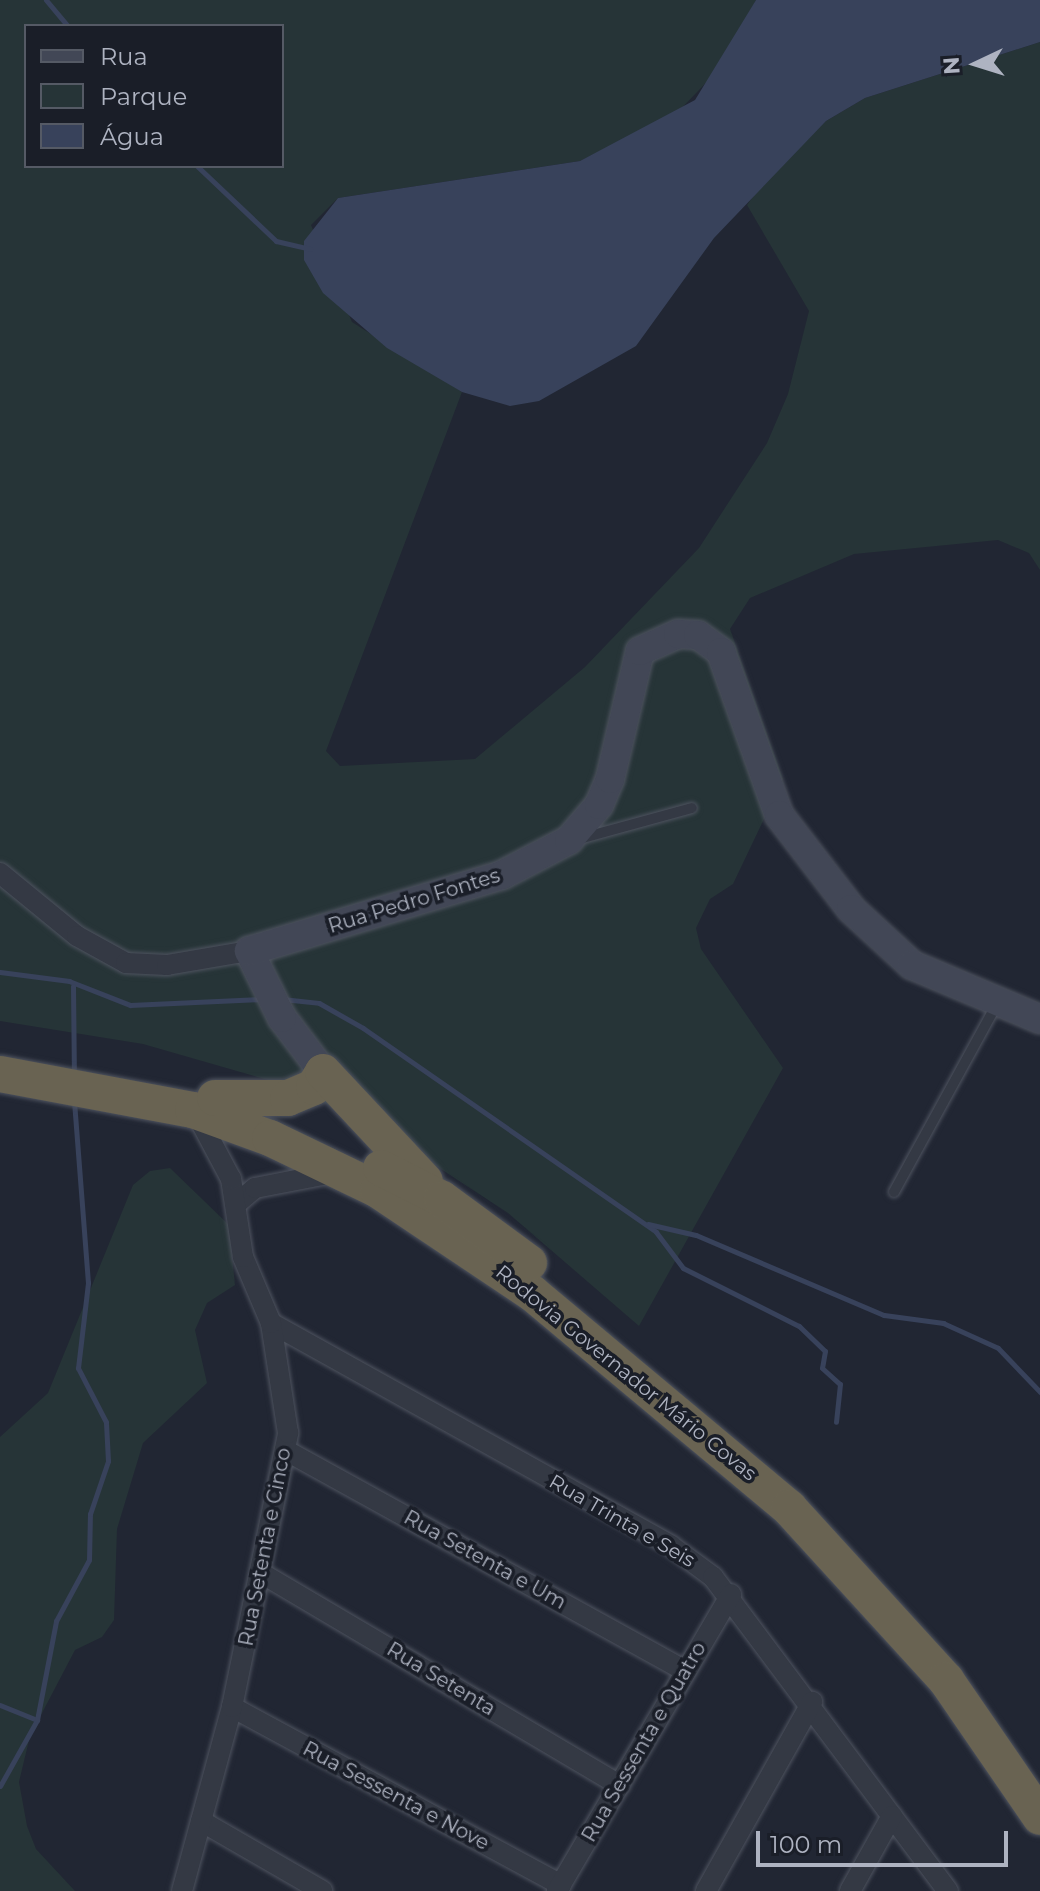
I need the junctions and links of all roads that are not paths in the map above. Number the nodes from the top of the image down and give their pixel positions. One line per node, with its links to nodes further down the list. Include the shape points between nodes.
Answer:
1 (692, 808): 2 (lane, via 590,841)
2 (569, 840): 4 (street, Rua Pedro Fontes, via 502,875); 5 (street, Rua Pedro Fontes, via 599,805 610,779 640,651 658,637 698,635 729,667 779,815 800,848 912,965)
3 (0, 873): 4 (street, Rua Pedro Fontes, via 77,936 126,963 167,965)
4 (249, 951): 8 (street, via 292,1034)
5 (997, 1004): 6 (street, Rua Pedro Fontes); 12 (lane)
6 (1040, 1019)
7 (0, 1054): 10 (highway, Rodovia Governador Mário Covas)
8 (323, 1072): 10 (highway, via 314,1087 288,1098); 13 (highway)
9 (0, 1074): 10 (highway, Rodovia Governador Mário Covas)
10 (204, 1104): 11 (highway, Rodovia Governador Mário Covas); 13 (highway, Rodovia Governador Mário Covas, via 348,1151); 14 (street, Rua Setenta e Cinco)
11 (341, 1172): 14 (street, via 267,1185); 25 (highway, Rodovia Governador Mário Covas, via 532,1293 789,1508 946,1680)
12 (894, 1192)
13 (442, 1199): 22 (highway, Rodovia Governador Mário Covas, via 649,1358 907,1600 996,1709)
14 (236, 1204): 15 (street, Rua Setenta e Cinco, via 243,1257)
15 (271, 1323): 16 (street, Rua Setenta e Cinco, via 287,1415); 18 (street, Rua Trinta e Seis, via 671,1546)
16 (285, 1450): 17 (street, Rua Setenta e Cinco); 19 (street, Rua Setenta e Um)
17 (261, 1573): 21 (street, Rua Setenta e Cinco); 23 (street, Rua Setenta)
18 (731, 1594): 19 (street, Rua Sessenta e Quatro); 20 (street, Rua Trinta e Seis)
19 (685, 1671): 23 (street, Rua Sessenta e Quatro)
20 (812, 1702): 24 (street, Rua Trinta e Seis); 30 (street)
21 (232, 1707): 26 (street, Rua Setenta e Cinco); 27 (street, Rua Sessenta e Nove)
22 (1040, 1779)
23 (620, 1785): 27 (street, Rua Sessenta e Quatro)
24 (892, 1816): 31 (street); 32 (street, Rua Trinta e Seis)
25 (1040, 1817)
26 (201, 1821): 28 (street, Rua Setenta e Cinco); 29 (street)
27 (559, 1888)
28 (182, 1891)
29 (322, 1891)
30 (706, 1891)
31 (850, 1891)
32 (948, 1891)

